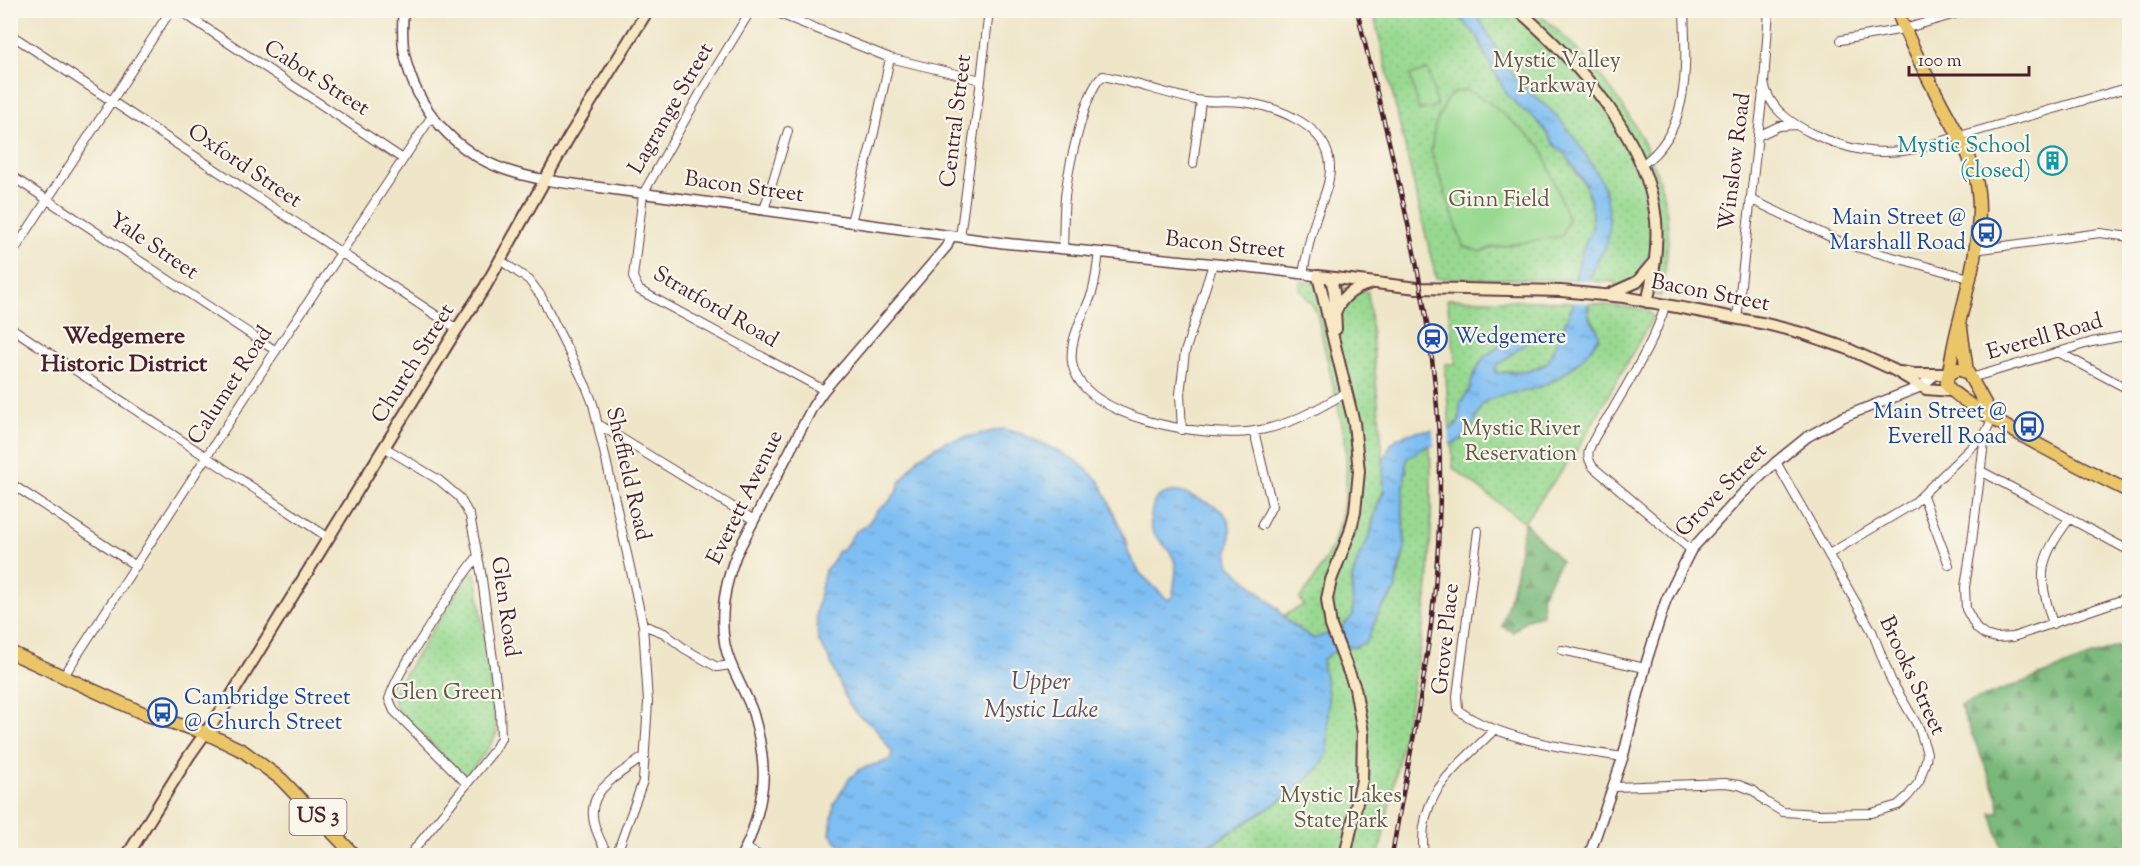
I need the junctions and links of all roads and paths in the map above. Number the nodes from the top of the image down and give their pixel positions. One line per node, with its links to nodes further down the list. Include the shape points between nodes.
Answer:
1 (171, 10): 21 (street)
2 (178, 10): 27 (street, Cabot Street)
3 (403, 10): 22 (street, Bacon Street, via 407,64)
4 (648, 10): 31 (main road, Church Street)
5 (751, 10): 32 (street, Lagrange Street)
6 (770, 10): 16 (street)
7 (989, 10): 17 (street, Central Street)
8 (1518, 10): 29 (main road, via 1592,85 1619,124)
9 (1684, 10): 29 (street, via 1685,75 1680,107 1664,143)
10 (1769, 10): 18 (street, Winslow Road)
11 (1897, 10): 13 (main road)
12 (1969, 10): 13 (street)
13 (1904, 29): 15 (street); 26 (main road)
14 (10, 34): 21 (street, Oxford Street)
15 (1841, 40)
16 (890, 58): 17 (street); 36 (street)
17 (981, 80): 37 (street, Central Street)
18 (1764, 83): 23 (street, via 1774,105); 25 (street, Winslow Road)
19 (2130, 87): 26 (street)
20 (1201, 101): 28 (street); 39 (street, via 1103,76 1097,81 1072,156); 47 (street, via 1242,102 1283,113 1306,126 1326,148 1329,180 1310,239)
21 (111, 102): 33 (street); 42 (street, Oxford Street)
22 (432, 116): 27 (street, Calumet Road); 31 (street, Bacon Street, via 464,149 485,161 507,171)
23 (1796, 125): 25 (street, via 1779,126); 26 (street, via 1839,146 1876,153 1909,150)
24 (788, 131): 35 (street)
25 (1758, 136): 34 (street, Winslow Road)
26 (1959, 136): 40 (main road, via 1978,188 1980,217)
27 (403, 159): 42 (street, Calumet Road)
28 (1193, 164)
29 (1640, 166): 44 (main road, via 1654,207)
30 (10, 175): 33 (street, Yale Street)
31 (546, 180): 32 (street, Bacon Street); 45 (main road, Church Street)
32 (643, 194): 35 (street, Bacon Street); 68 (street, Stratford Road, via 633,277 639,290)
33 (48, 199): 43 (street); 62 (street, Yale Street)
34 (1750, 199): 50 (street, via 1845,243); 57 (street, Winslow Road)
35 (764, 210): 36 (street, Bacon Street)
36 (850, 222): 37 (street, Bacon Street)
37 (955, 236): 39 (street, Bacon Street); 68 (street, Everett Avenue)
38 (2130, 237): 40 (street, via 2100,233)
39 (1063, 249): 41 (street, Bacon Street)
40 (1974, 250): 50 (main road)
41 (1099, 252): 46 (street, Bacon Street); 74 (street, via 1093,290 1074,337 1075,373 1100,400 1142,419)
42 (341, 253): 59 (street, Oxford Street); 62 (street, Calumet Road)
43 (10, 257)
44 (1656, 259): 52 (main road, via 1637,282); 53 (main road)
45 (500, 260): 59 (main road, Church Street); 73 (street, Sheffield Road, via 529,280 541,296 586,386)
46 (1213, 264): 47 (street, Bacon Street); 74 (street, via 1185,352 1180,394)
47 (1304, 274): 48 (street, Bacon Street)
48 (1318, 276): 49 (main road, Bacon Street); 61 (main road)
49 (1331, 278): 51 (main road, Bacon Street); 55 (main road)
50 (1969, 278): 56 (main road)
51 (1372, 284): 52 (main road, Bacon Street); 55 (main road, via 1348,294)
52 (1609, 295): 53 (main road, Bacon Street)
53 (1647, 302): 54 (main road, Bacon Street)
54 (1665, 305): 57 (main road, Bacon Street); 89 (street, via 1655,332 1588,452 1593,467)
55 (1335, 314): 61 (main road)
56 (1961, 314): 65 (main road); 66 (main road)
57 (1737, 318): 64 (main road, Bacon Street, via 1825,340)
58 (10, 327): 78 (street)
59 (457, 329): 77 (main road, Church Street)
60 (2130, 335): 63 (street, Everell Road)
61 (1336, 344): 70 (main road)
62 (276, 351): 78 (street, Calumet Road)
63 (2058, 352): 66 (street, Everell Road); 69 (street)
64 (1894, 370): 65 (main road, Bacon Street); 67 (main road, Bacon Street)
65 (1945, 374): 66 (main road, via 1958,369); 67 (street, Grove Street); 71 (main road)
66 (1970, 376): 71 (main road, via 1971,386 1965,393); 72 (main road)
67 (1920, 387): 71 (main road, Bacon Street); 79 (street, Grove Street, via 1831,423)
68 (824, 390): 85 (street, Everett Avenue)
69 (2130, 390)
70 (1347, 392): 75 (street, via 1282,425); 116 (main road, via 1358,444 1359,490 1350,532 1329,587 1327,606 1353,683 1364,747 1362,780)
71 (1952, 392): 72 (main road)
72 (1993, 418): 76 (street); 82 (main road)
73 (598, 424): 85 (street); 97 (street, Sheffield Road)
74 (1182, 430): 75 (street, via 1215,434)
75 (1254, 431): 86 (street, via 1272,506)
76 (1985, 434): 80 (street); 83 (street)
77 (384, 447): 88 (main road, Church Street); 92 (street, Glen Road, via 439,480 459,497 470,516)
78 (206, 457): 88 (street); 94 (street, Calumet Road)
79 (1776, 462): 89 (street, Grove Street); 91 (street, Brooks Street)
80 (1981, 471): 84 (street); 96 (street, via 1965,587 1969,617 1980,632 1996,638 2022,635)
81 (10, 483): 94 (street)
82 (2130, 492)
83 (1923, 496): 91 (street); 93 (street)
84 (2070, 518): 90 (street); 96 (street, via 2051,544 2043,571 2044,596)
85 (754, 520): 100 (street, Everett Avenue, via 736,555 723,602 723,627)
86 (1262, 525)
87 (1478, 531): 103 (street, Grove Place, via 1457,704 1460,712)
88 (329, 538): 104 (main road, Church Street)
89 (1691, 550): 101 (street, Grove Street, via 1666,600)
90 (2130, 551)
91 (1829, 555): 108 (street, Brooks Street, via 1869,625 1891,680 1919,728 1926,760 1919,782 1908,796 1898,805 1872,813 1800,813 1784,812 1754,791 1725,783)
92 (478, 556): 107 (street, Glen Road, via 501,738); 107 (street, via 394,682 388,699 394,711)
93 (1949, 565)
94 (136, 566): 102 (street, Calumet Road)
95 (2130, 597): 96 (street)
96 (2053, 624)
97 (643, 625): 100 (street, via 664,633 717,667); 105 (street, Sheffield Road, via 648,702)
98 (1562, 650): 101 (street)
99 (11, 654): 102 (main road, US 3)
100 (731, 665): 109 (street, Everett Avenue, via 752,711 764,769 760,803)
101 (1645, 668): 106 (street, Grove Street)
102 (63, 677): 104 (main road, US 3, via 147,715)
103 (1495, 729): 106 (street, Grove Place, via 1555,746); 117 (street, via 1443,782 1430,801 1423,824)
104 (206, 733): 110 (main road, Church Street); 111 (main road, US 3, via 243,751 274,773)
105 (645, 756): 113 (street, via 604,785 593,802 596,832); 114 (street, Sheffield Road, via 643,781)
106 (1623, 757): 108 (street, Grove Street)
107 (466, 783): 112 (street, Glen Road)
108 (1614, 787): 118 (street, Grove Street)
109 (744, 851): 115 (street)
110 (127, 855)
111 (354, 855)
112 (409, 855)
113 (609, 855)
114 (618, 855)
115 (760, 855)
116 (1345, 855)
117 (1424, 855)
118 (1589, 855)

